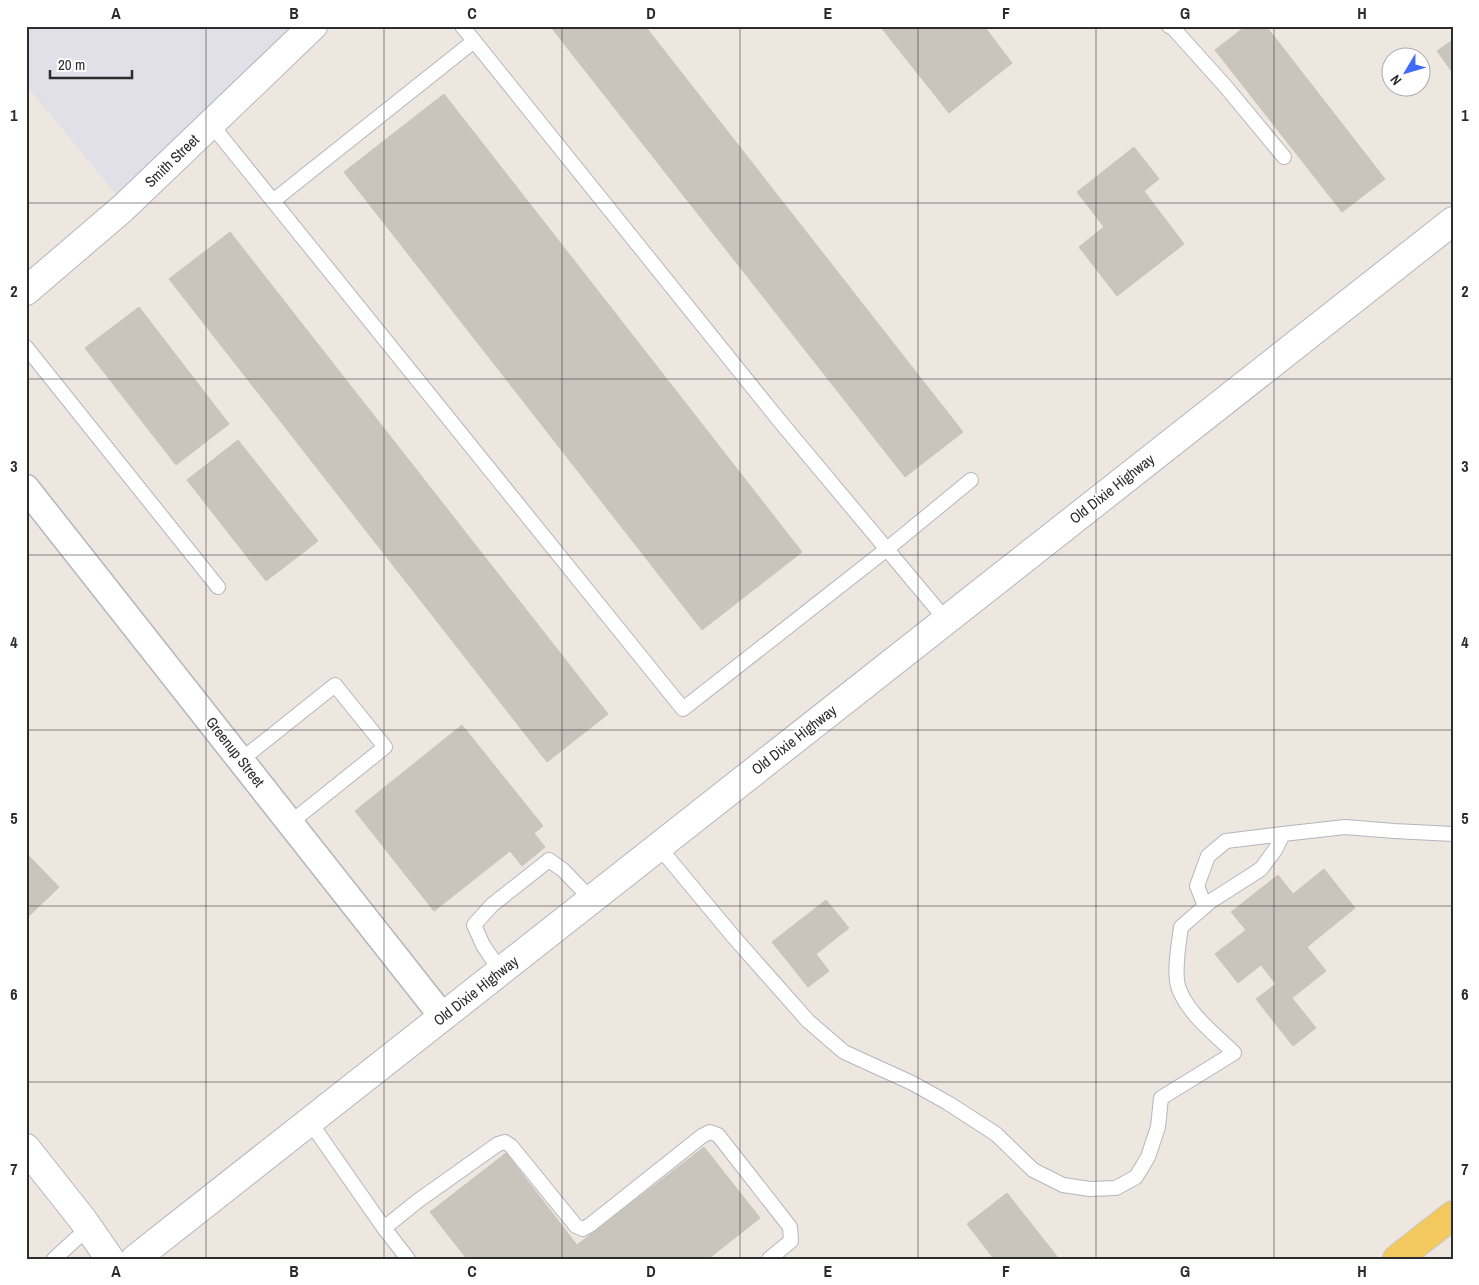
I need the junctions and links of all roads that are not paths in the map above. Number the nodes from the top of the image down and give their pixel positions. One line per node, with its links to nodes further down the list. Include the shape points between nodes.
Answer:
1 (313, 26): 5 (street, Smith Street)
2 (462, 26): 4 (lane)
3 (1169, 26): 6 (lane, via 1226,87)
4 (474, 41): 7 (lane); 13 (lane, via 778,419)
5 (211, 124): 7 (lane); 9 (street, Smith Street, via 123,208)
6 (1284, 157)
7 (273, 201): 13 (lane, via 683,709)
8 (1452, 224): 15 (street, Old Dixie Highway)
9 (26, 291)
10 (26, 347): 14 (lane)
11 (971, 480): 13 (lane)
12 (26, 488): 16 (street, Greenup Street)
13 (887, 549): 15 (lane)
14 (218, 587)
15 (946, 620): 20 (street, Old Dixie Highway)
16 (241, 760): 17 (street, Greenup Street); 17 (lane, via 335,684 385,747)
17 (290, 823): 24 (street, Greenup Street)
18 (1283, 834): 19 (lane, via 1345,827); 22 (lane, via 1261,870); 22 (lane, via 1226,841 1208,856 1197,886)
19 (1453, 834)
20 (658, 848): 21 (street, Old Dixie Highway); 22 (lane, via 808,1021 844,1052 948,1103 996,1134 1033,1170 1063,1185 1090,1189 1116,1188 1136,1177 1148,1157 1158,1127 1161,1098 1234,1053 1191,1010 1178,988 1176,960 1181,927)
21 (592, 900): 23 (street, Old Dixie Highway); 23 (lane, via 549,860 492,905 474,925)
22 (1205, 906)
23 (501, 972): 24 (street, Old Dixie Highway)
24 (443, 1017): 25 (street, Old Dixie Highway)
25 (310, 1122): 29 (lane); 32 (street, Old Dixie Highway)
26 (26, 1148): 28 (street)
27 (1453, 1215): 35 (main road)
28 (88, 1228): 30 (lane); 31 (street)
29 (384, 1228): 33 (lane); 34 (lane, via 419,1200 505,1142 512,1146 576,1226 583,1229 710,1132 718,1135 790,1227 791,1242)
30 (54, 1259)
31 (110, 1259)
32 (135, 1259)
33 (408, 1259)
34 (769, 1259)
35 (1397, 1259)

